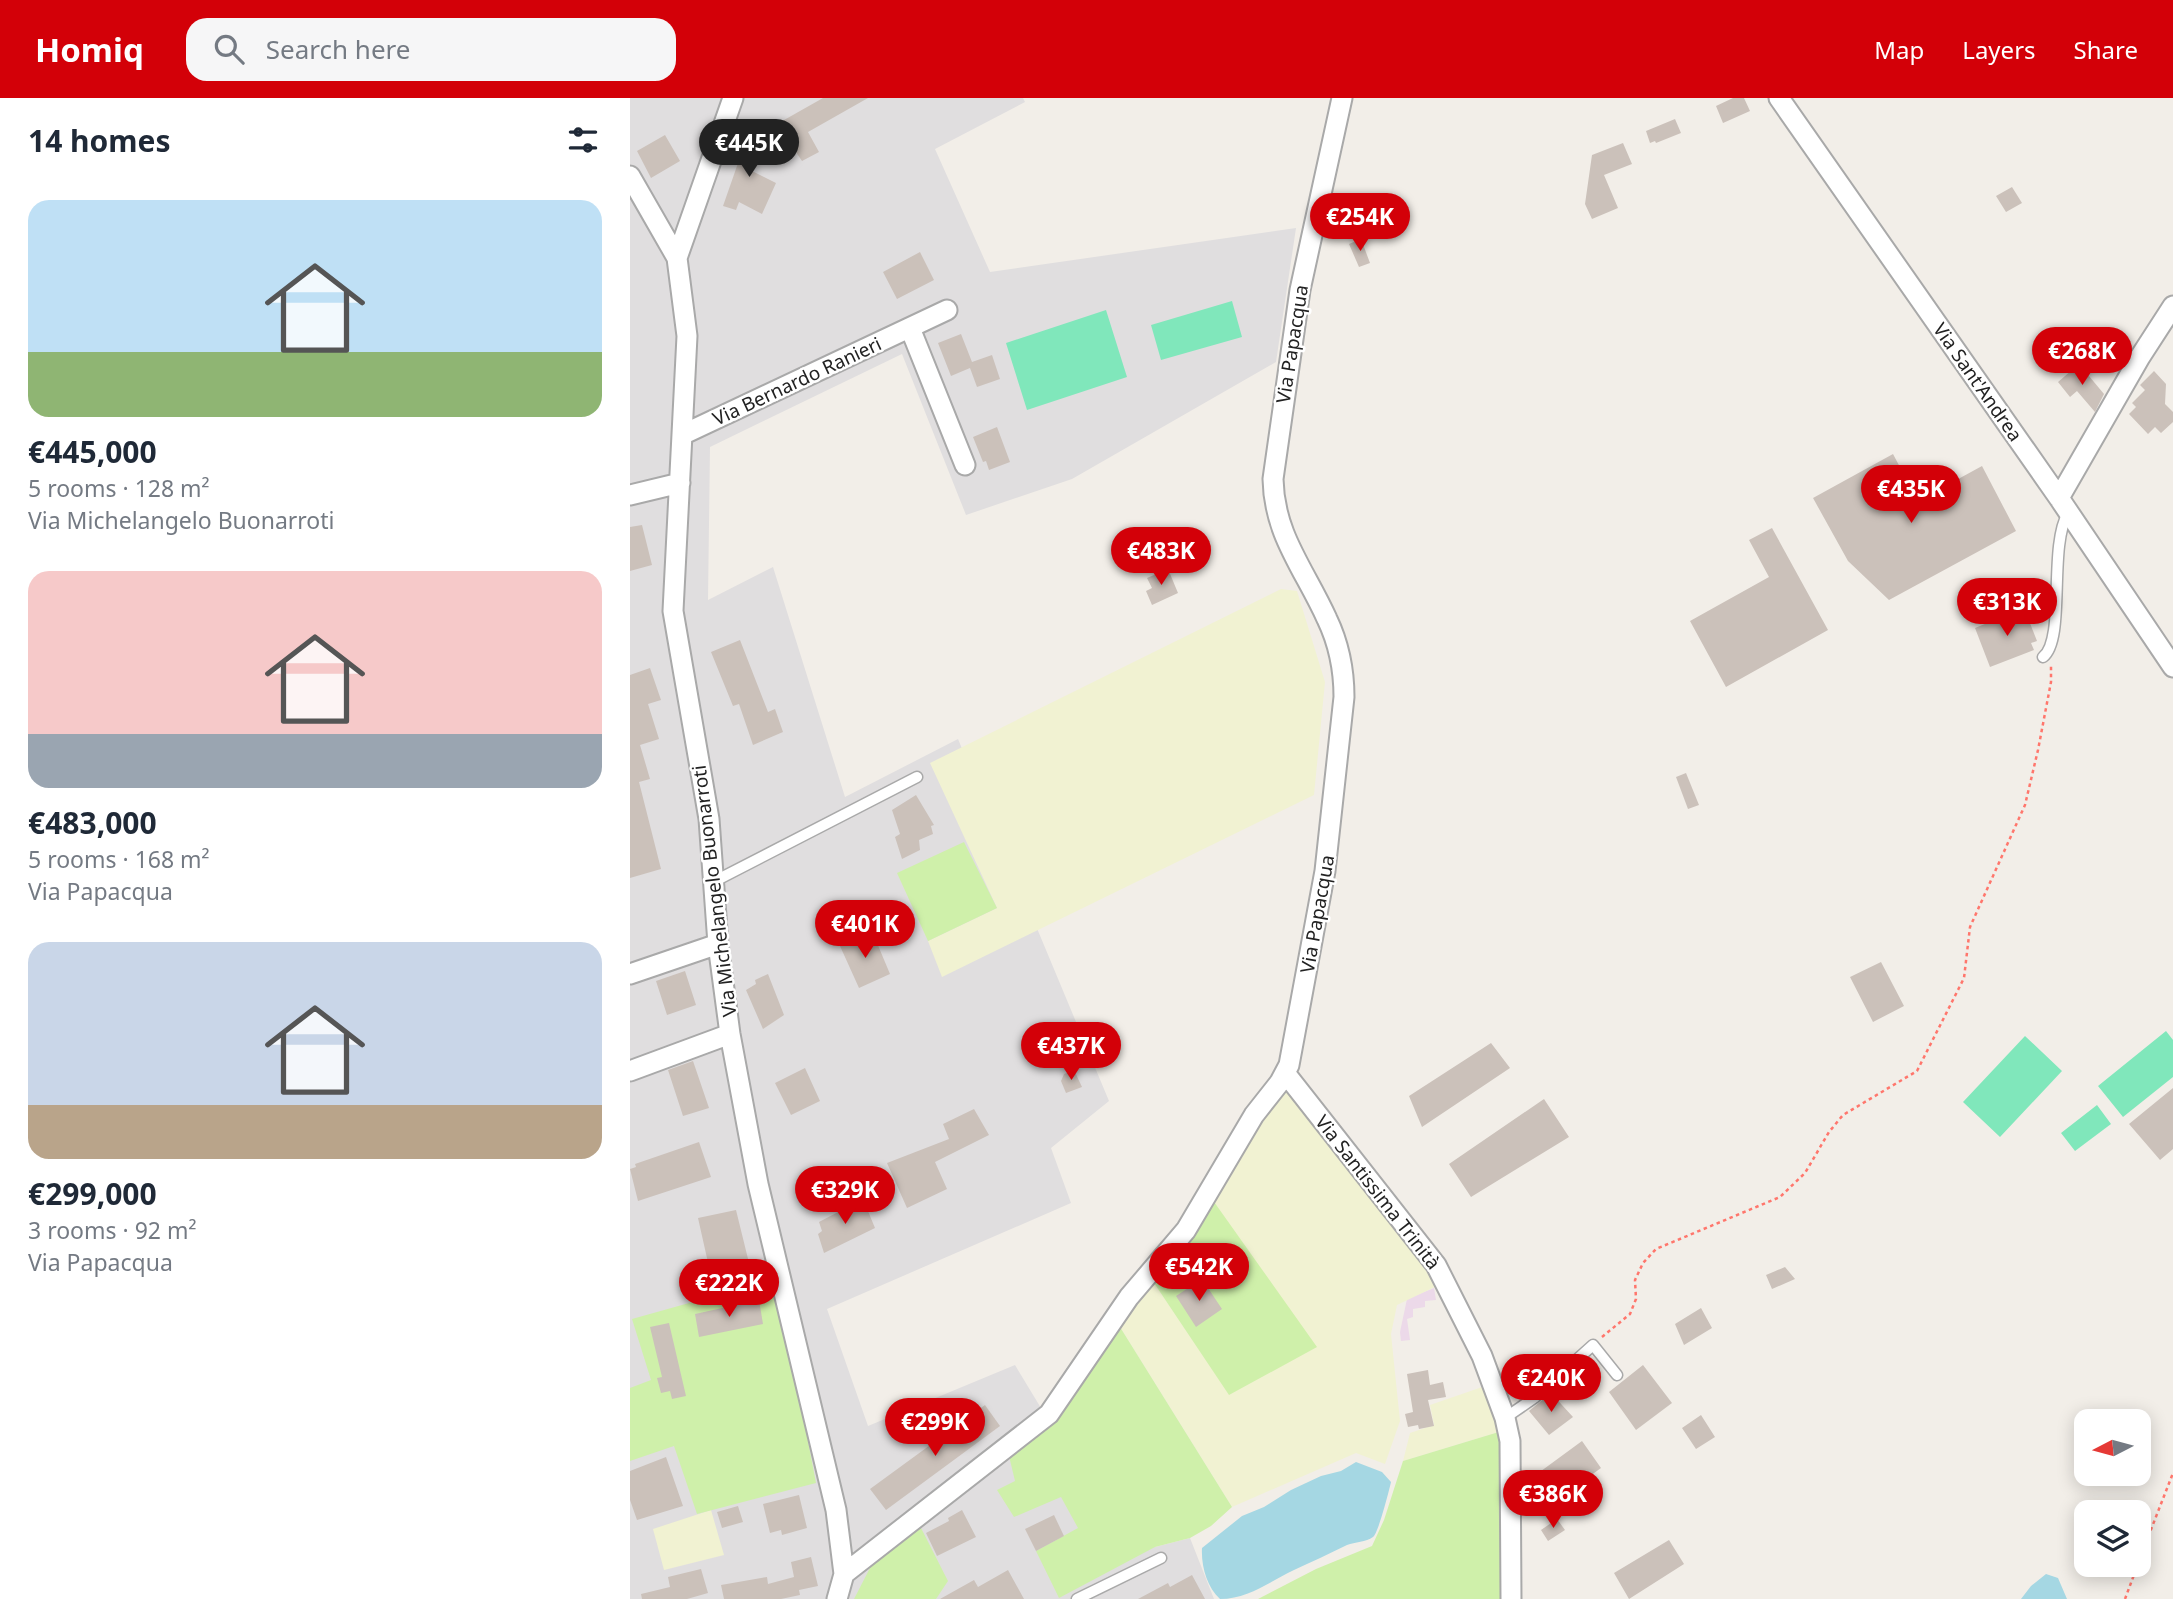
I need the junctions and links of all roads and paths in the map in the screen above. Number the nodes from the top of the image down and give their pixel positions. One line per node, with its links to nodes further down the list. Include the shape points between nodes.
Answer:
1 (733, 98): 5 (street, Via Michelangelo Buonarroti)
2 (1342, 98): 22 (street, Via Papacqua, via 1300,290 1273,479 1280,529 1335,640 1345,697 1324,881)
3 (1779, 98): 13 (street, Via Sant'Andrea)
4 (633, 189): 5 (street)
5 (677, 258): 9 (street, Via Michelangelo Buonarroti, via 687,336)
6 (2173, 306): 13 (street, via 2132,370)
7 (947, 310): 8 (street, Via Bernardo Ranieri)
8 (910, 328): 9 (street, Via Bernardo Ranieri); 10 (street)
9 (684, 434): 11 (street, Via Michelangelo Buonarroti)
10 (965, 465)
11 (680, 484): 12 (street); 17 (street, Via Michelangelo Buonarroti, via 673,611 709,819)
12 (630, 495)
13 (2064, 505): 14 (lane); 15 (street, Via Sant'Andrea)
14 (2047, 653): 23 (path, via 2051,682 2025,805 1970,928 1964,978 1917,1071 1843,1115 1805,1173 1780,1197 1656,1249 1635,1280 1636,1299 1630,1314)
15 (2173, 667)
16 (917, 777): 17 (lane)
17 (715, 881): 18 (street, Via Michelangelo Buonarroti)
18 (718, 944): 19 (street); 20 (street, Via Michelangelo Buonarroti)
19 (630, 974)
20 (730, 1034): 21 (street); 29 (street, Via Michelangelo Buonarroti, via 758,1184 836,1510)
21 (630, 1071)
22 (1286, 1074): 25 (street, Via Santissima Trinità, via 1436,1265 1471,1333); 29 (street, Via Papacqua, via 1254,1115 1192,1222 1129,1297 1049,1414)
23 (1593, 1345): 24 (lane); 25 (lane)
24 (1617, 1375)
25 (1505, 1418): 33 (street, Via Santissima Trinità, via 1512,1464)
26 (2173, 1473): 27 (path)
27 (2151, 1530)
28 (1161, 1558): 32 (lane)
29 (844, 1574): 31 (street, Via Michelangelo Buonarroti)
30 (2133, 1577): 34 (path)
31 (837, 1599)
32 (1077, 1599)
33 (1511, 1599)
34 (2125, 1599)

